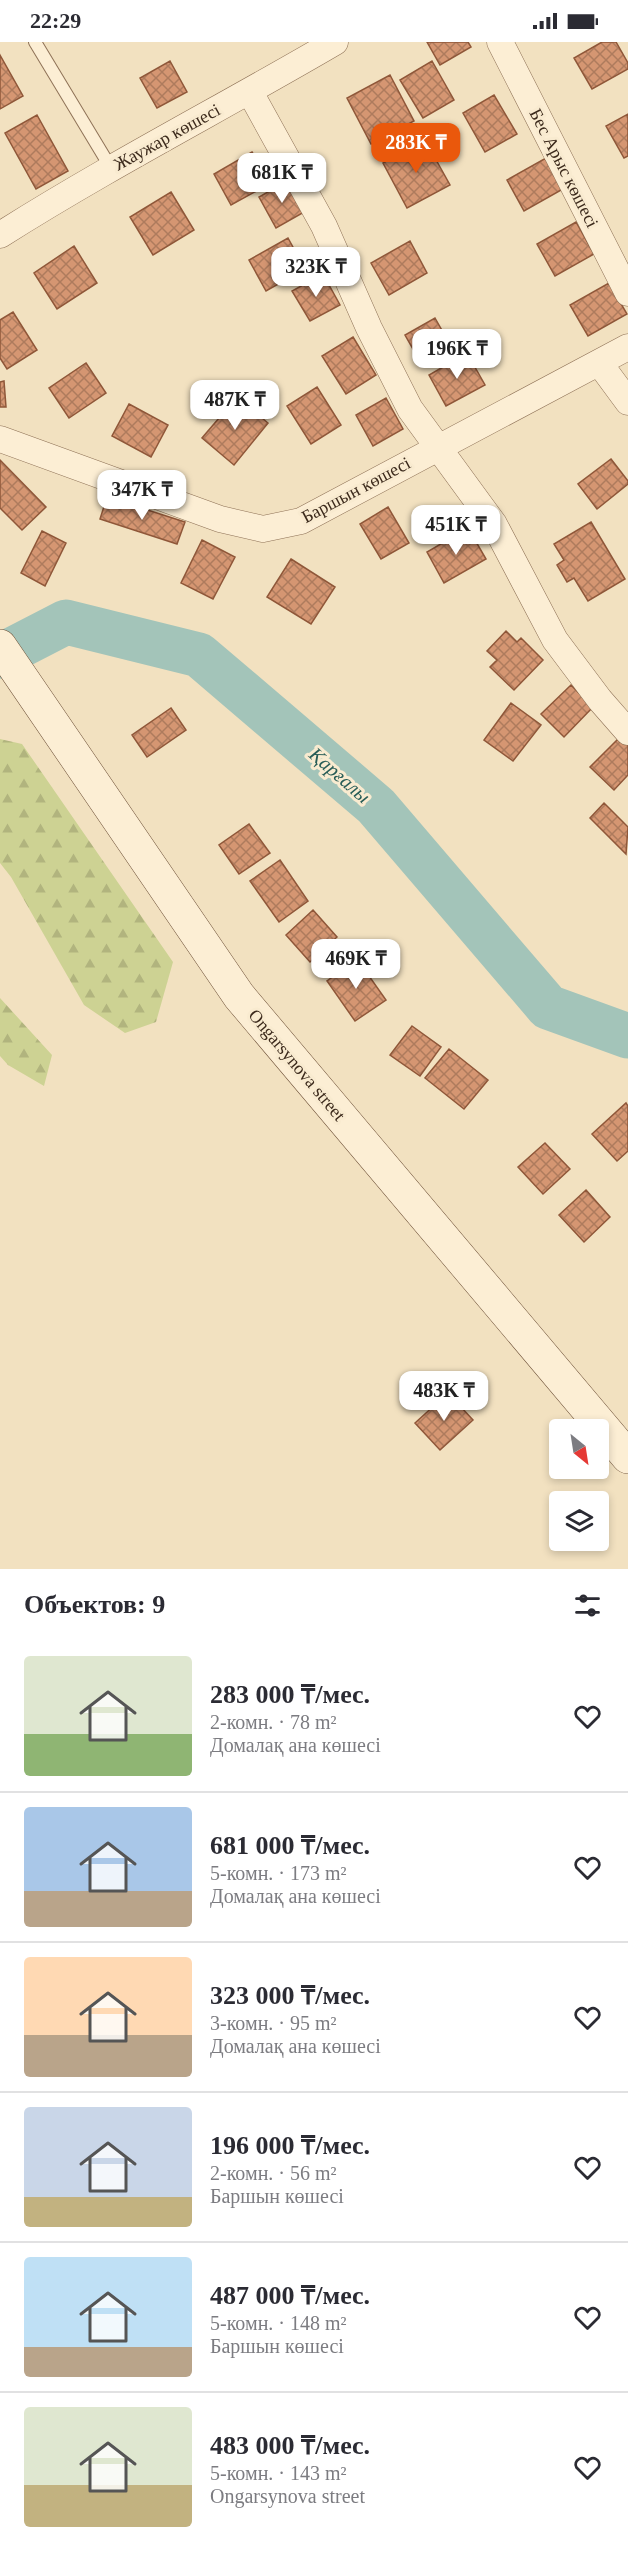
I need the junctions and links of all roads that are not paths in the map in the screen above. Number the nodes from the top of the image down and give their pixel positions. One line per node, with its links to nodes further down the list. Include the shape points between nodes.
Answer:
1 (36, 42): 5 (lane)
2 (335, 42): 4 (street, Жаужар көшесі)
3 (500, 42): 7 (street, Бес Арыс көшесі)
4 (250, 92): 5 (street, Жаужар көшесі); 12 (street, via 324,226 410,409)
5 (111, 168): 6 (street, Жаужар көшесі)
6 (0, 235)
7 (628, 293)
8 (628, 347): 9 (street, Баршын көшесі)
9 (600, 364): 10 (street); 12 (street, Баршын көшесі)
10 (628, 402)
11 (0, 439): 12 (street, Баршын көшесі, via 220,519 263,528 301,521)
12 (439, 447): 14 (street, via 494,524 555,640)
13 (0, 646): 15 (main road, Ongarsynova street, via 238,996)
14 (628, 732)
15 (628, 1457)

